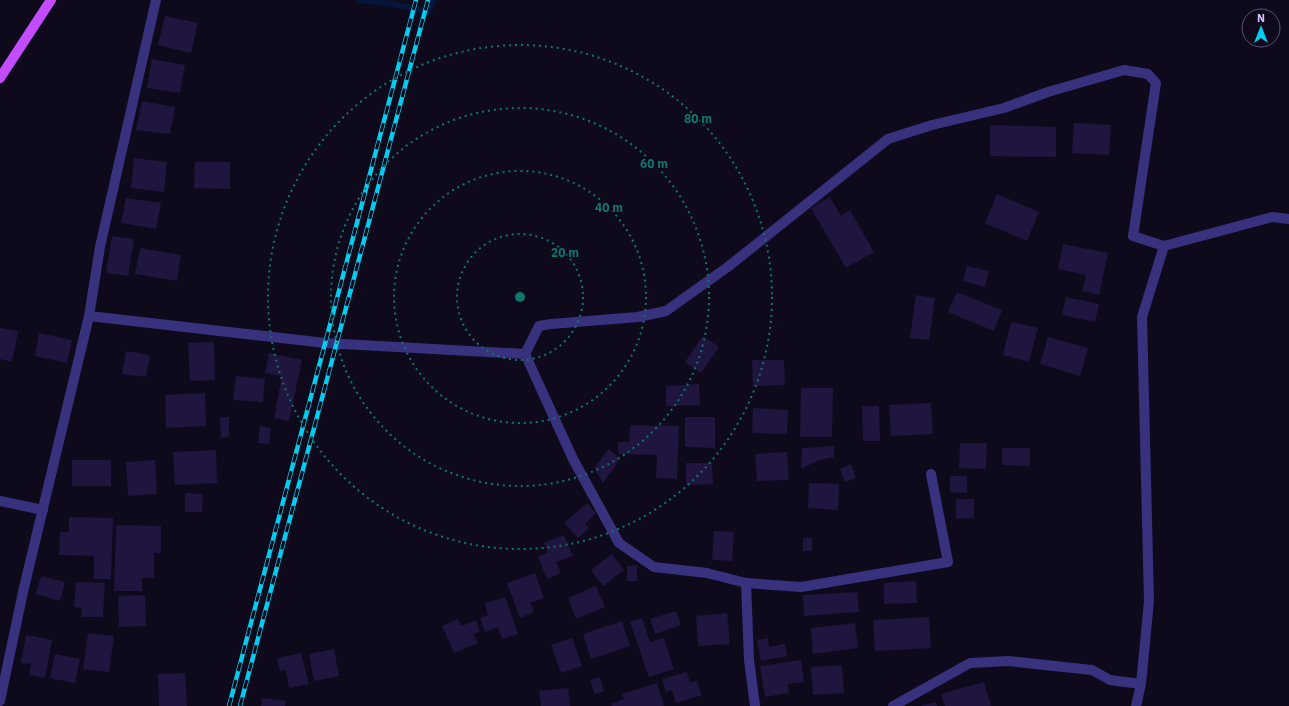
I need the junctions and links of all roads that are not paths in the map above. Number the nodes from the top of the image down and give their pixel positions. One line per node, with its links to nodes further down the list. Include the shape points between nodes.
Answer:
1 (51, 0): 3 (main road)
2 (156, 0): 6 (street, via 100,247)
3 (0, 78)
4 (1289, 219): 5 (street, via 1272,217)
5 (1164, 246): 7 (street, via 1133,236 1156,83 1148,74 1124,70 1004,108 932,125 888,139 729,266 666,311 638,317 539,326); 12 (street, via 1142,317 1149,600)
6 (89, 316): 7 (street, via 325,343); 10 (street)
7 (525, 354): 11 (street, via 573,460 619,543 654,567 707,573)
8 (931, 474): 11 (street, via 948,562 801,587)
9 (0, 501): 10 (street)
10 (42, 510): 13 (street)
11 (746, 583): 15 (street, via 749,660)
12 (1141, 684): 14 (street, via 1110,680 1092,670 1008,661 970,663); 16 (street)
13 (0, 701)
14 (899, 705)
15 (755, 706)
16 (1136, 706)

